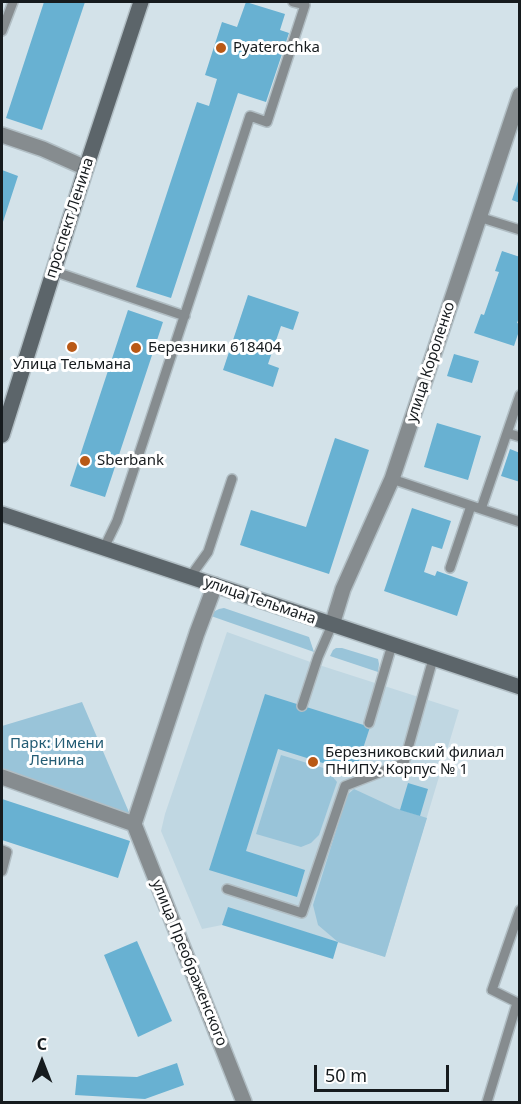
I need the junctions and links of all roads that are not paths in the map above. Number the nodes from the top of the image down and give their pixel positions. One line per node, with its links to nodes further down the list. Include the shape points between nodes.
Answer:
1 (13, 2): 4 (lane)
2 (141, 2): 8 (main road, проспект Ленина)
3 (293, 2): 12 (lane, via 305,5 267,122 250,116)
4 (5, 15): 5 (lane)
5 (2, 31)
6 (519, 95): 9 (street, улица Короленко)
7 (2, 135): 8 (street)
8 (86, 168): 11 (main road, проспект Ленина)
9 (479, 216): 10 (lane); 18 (street, улица Короленко)
10 (519, 230)
11 (53, 271): 12 (lane); 15 (main road, проспект Ленина)
12 (185, 316): 23 (lane, via 117,521)
13 (519, 395): 14 (lane)
14 (507, 433): 16 (lane); 20 (lane)
15 (2, 435)
16 (519, 437)
17 (232, 479): 25 (lane, via 208,552)
18 (392, 479): 19 (lane); 27 (street, улица Короленко)
19 (471, 506): 20 (lane); 24 (lane)
20 (482, 509): 22 (lane)
21 (2, 514): 23 (main road, улица Тельмана)
22 (519, 522)
23 (104, 548): 25 (main road, улица Тельмана)
24 (450, 568)
25 (190, 577): 26 (main road, улица Тельмана)
26 (215, 585): 27 (main road, улица Тельмана); 34 (street)
27 (332, 625): 28 (main road, улица Тельмана); 31 (lane)
28 (392, 645): 29 (main road, улица Тельмана); 32 (lane)
29 (433, 659): 30 (main road, улица Тельмана); 37 (lane, via 404,763 345,786 302,913)
30 (519, 687)
31 (302, 706)
32 (369, 723)
33 (2, 777): 34 (street)
34 (134, 824): 40 (street, улица Преображенского)
35 (2, 850): 36 (lane, via 8,852)
36 (2, 871)
37 (227, 889)
38 (519, 910): 39 (lane, via 492,990)
39 (518, 1003): 41 (lane)
40 (244, 1102)
41 (487, 1102)

